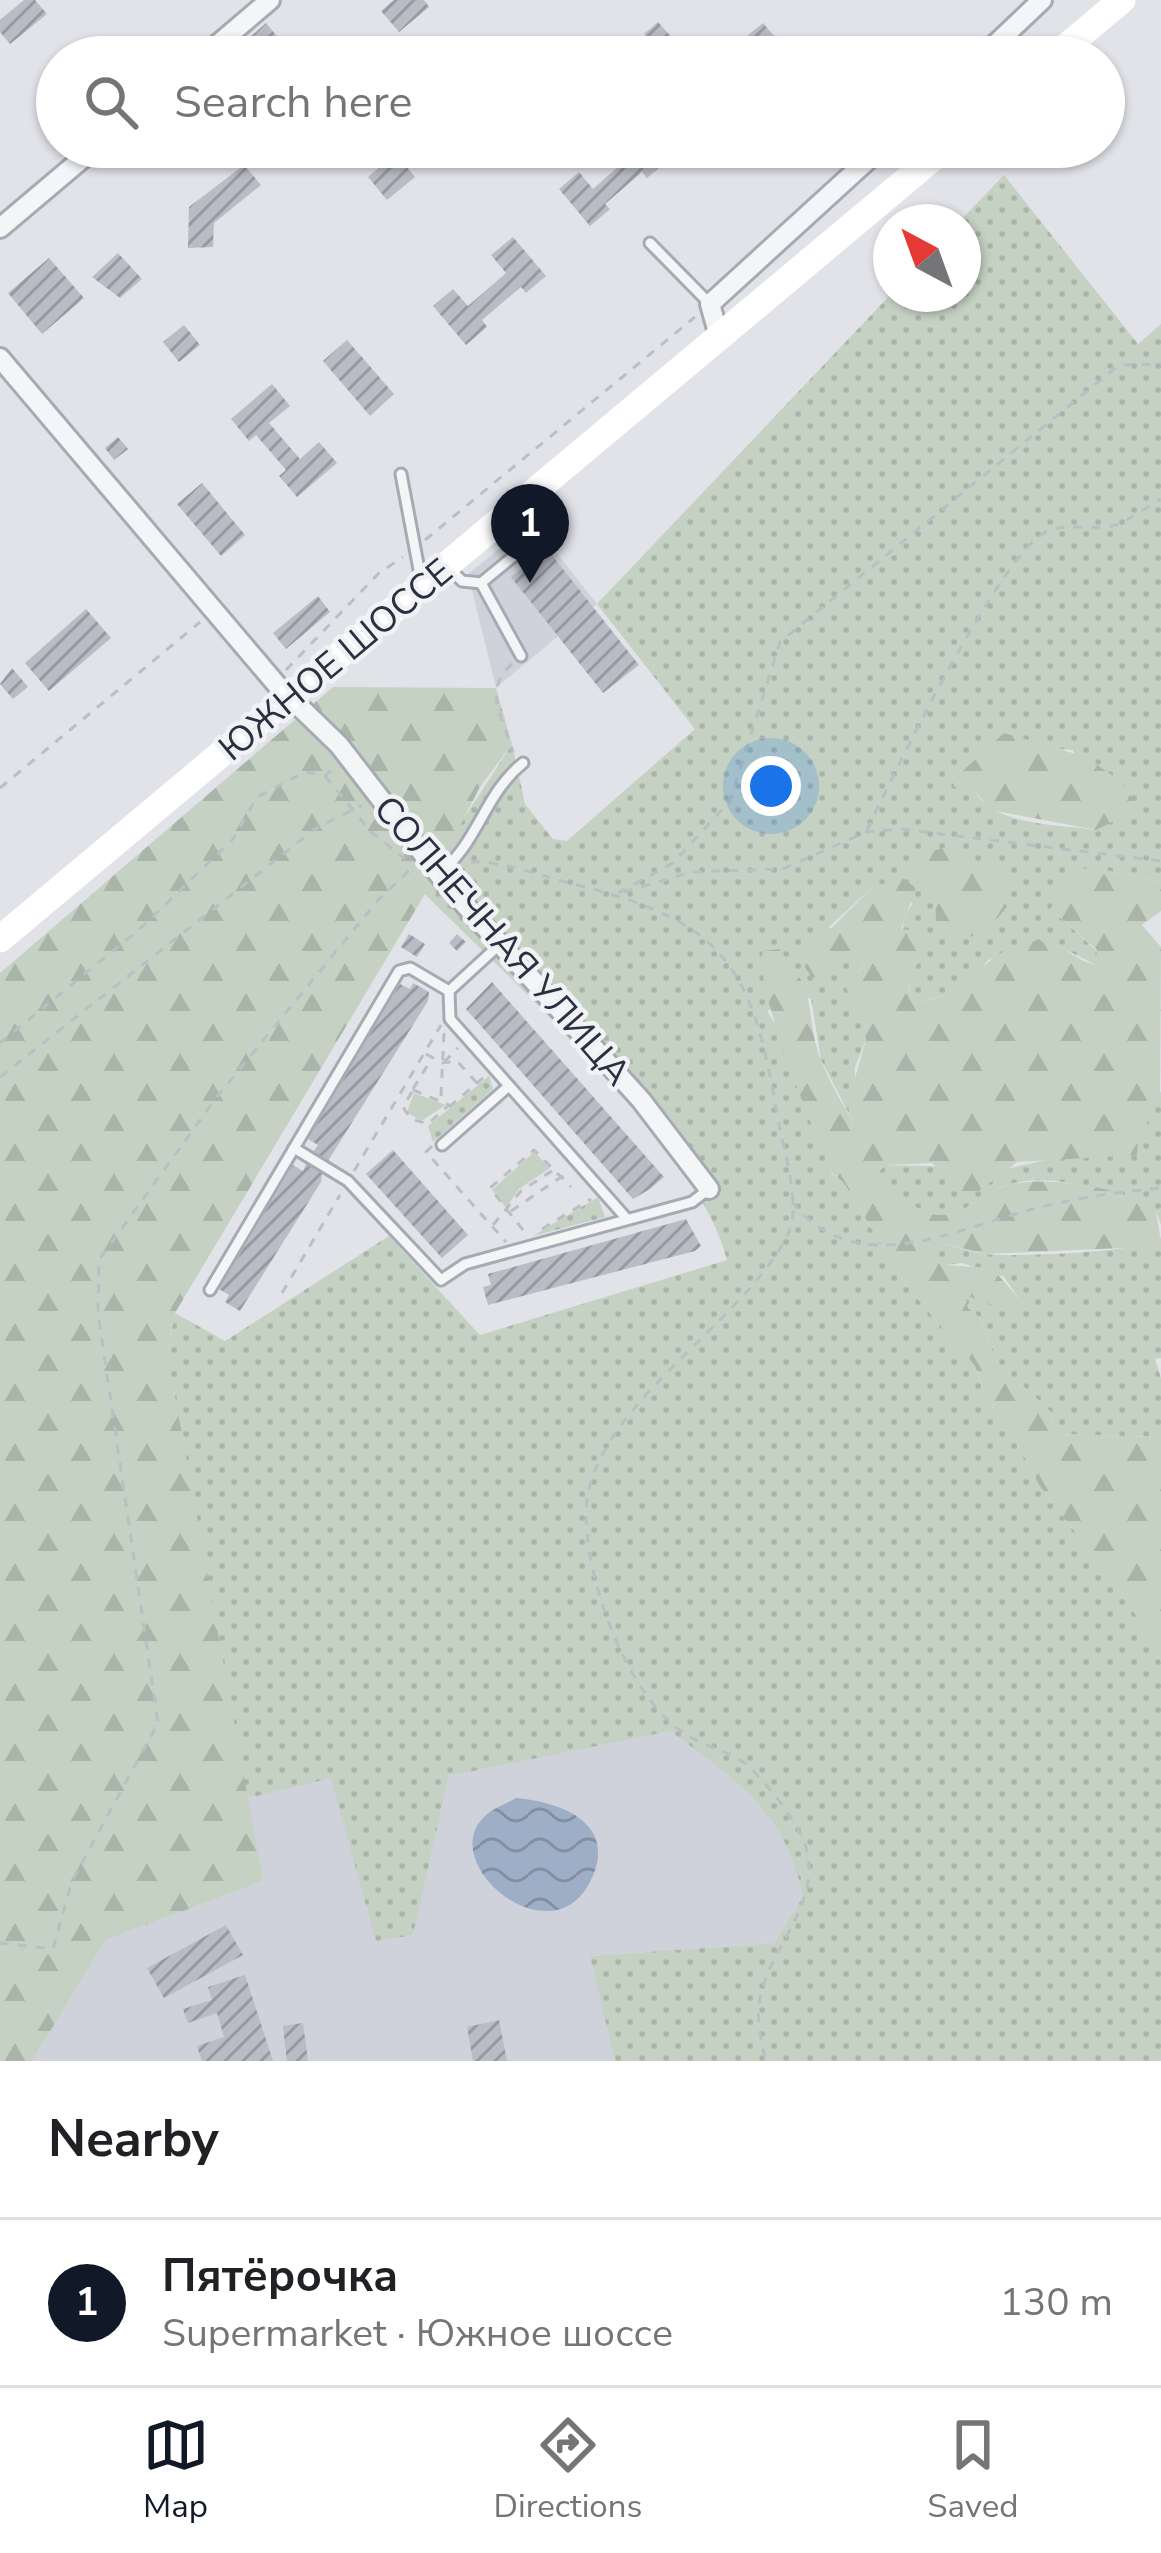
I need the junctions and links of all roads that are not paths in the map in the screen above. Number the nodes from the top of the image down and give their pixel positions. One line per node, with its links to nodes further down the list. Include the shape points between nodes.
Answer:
1 (270, 0): 4 (street)
2 (1042, 0): 5 (street)
3 (1122, 0): 6 (street)
4 (228, 36)
5 (1004, 36)
6 (1079, 36)
7 (71, 168): 10 (street)
8 (859, 168): 12 (street)
9 (921, 168): 13 (street, ЮЖНОЕ ШОССЕ)
10 (0, 228)
11 (650, 243): 12 (lane)
12 (710, 304): 13 (street)
13 (719, 336): 17 (street, ЮЖНОЕ ШОССЕ)
14 (0, 358): 21 (street, СОЛНЕЧНАЯ УЛИЦА)
15 (401, 474): 19 (lane)
16 (537, 537): 18 (lane)
17 (446, 566): 18 (lane, via 462,581); 19 (street, ЮЖНОЕ ШОССЕ)
18 (481, 583): 20 (lane)
19 (422, 586): 21 (street, ЮЖНОЕ ШОССЕ)
20 (521, 656)
21 (284, 691): 23 (street, СОЛНЕЧНАЯ УЛИЦА); 24 (street, ЮЖНОЕ ШОССЕ)
22 (523, 763): 23 (lane, via 498,783)
23 (446, 868): 25 (street, СОЛНЕЧНАЯ УЛИЦА)
24 (0, 940)
25 (498, 946): 26 (lane); 30 (street, СОЛНЕЧНАЯ УЛИЦА, via 640,1100)
26 (448, 991): 27 (lane, via 450,1019); 29 (lane, via 410,968 399,971)
27 (509, 1086): 28 (lane); 31 (lane)
28 (440, 1142)
29 (294, 1148): 31 (lane, via 348,1181 441,1280 465,1264); 32 (lane)
30 (709, 1189): 31 (lane, via 692,1202)
31 (627, 1220)
32 (210, 1290)

